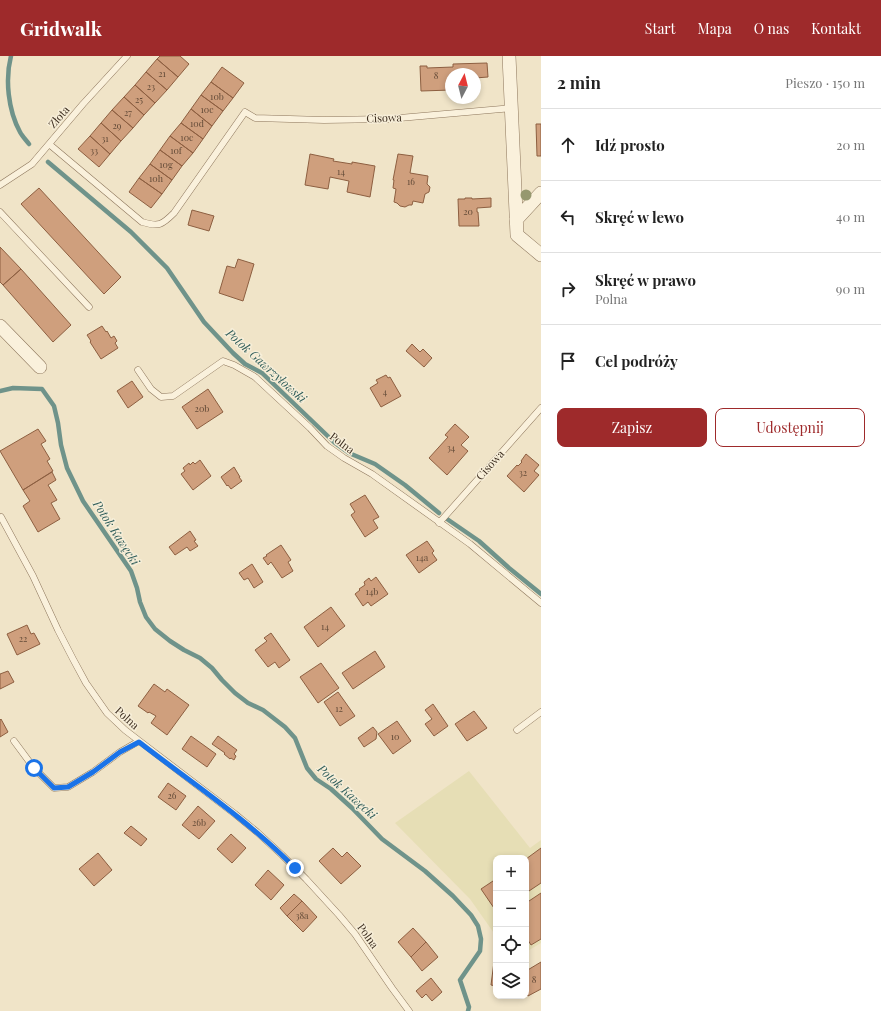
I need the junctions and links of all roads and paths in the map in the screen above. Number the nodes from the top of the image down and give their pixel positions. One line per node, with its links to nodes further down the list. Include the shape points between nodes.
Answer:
1 (127, 56): 4 (lane, Złota)
2 (510, 56): 3 (street)
3 (512, 108): 4 (lane, Cisowa, via 388,119 324,120 255,118 245,112 174,213 157,225 142,222); 8 (street)
4 (49, 144): 5 (lane, Złota, via 32,164)
5 (0, 185)
6 (541, 193): 8 (street)
7 (0, 212): 10 (lane)
8 (516, 220): 9 (street, via 517,235)
9 (541, 255)
10 (90, 307)
11 (0, 326): 12 (street)
12 (40, 367)
13 (138, 370): 16 (lane, Polna, via 151,389 161,396 173,396 223,361 234,365 255,377 327,446 372,474)
14 (541, 408): 16 (lane, Cisowa)
15 (1, 517): 21 (lane, Polna, via 86,683 107,713)
16 (439, 523): 17 (lane, Polna, via 470,544)
17 (541, 603)
18 (541, 712): 19 (lane)
19 (517, 730)
20 (14, 741): 21 (lane, via 34,768 54,788 68,787)
21 (139, 742): 22 (lane, Polna, via 235,814 282,855 355,934)
22 (409, 1011)

